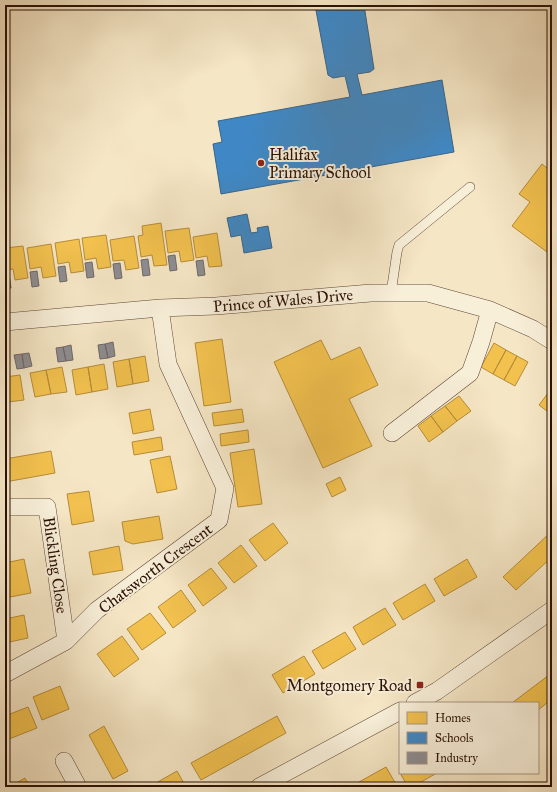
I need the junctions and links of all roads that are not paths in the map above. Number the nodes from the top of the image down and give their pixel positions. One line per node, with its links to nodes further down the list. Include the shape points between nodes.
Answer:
1 (470, 187): 2 (lane, via 399,245)
2 (391, 293): 3 (street, Prince of Wales Drive, via 370,292 216,306); 4 (street, Prince of Wales Drive, via 428,293)
3 (160, 308): 5 (street, Prince of Wales Drive); 10 (street, Chatsworth Crescent, via 168,364 225,488 219,520 97,610)
4 (490, 310): 6 (street, Prince of Wales Drive, via 533,329); 7 (street, via 470,373)
5 (5, 322)
6 (552, 341)
7 (392, 432)
8 (5, 507): 10 (street, Blickling Close, via 47,507)
9 (552, 610): 12 (street, via 437,691)
10 (66, 641): 11 (street, Chatsworth Crescent)
11 (5, 674)
12 (417, 702)
13 (399, 712): 16 (street)
14 (64, 761): 15 (street)
15 (78, 787)
16 (259, 787)

